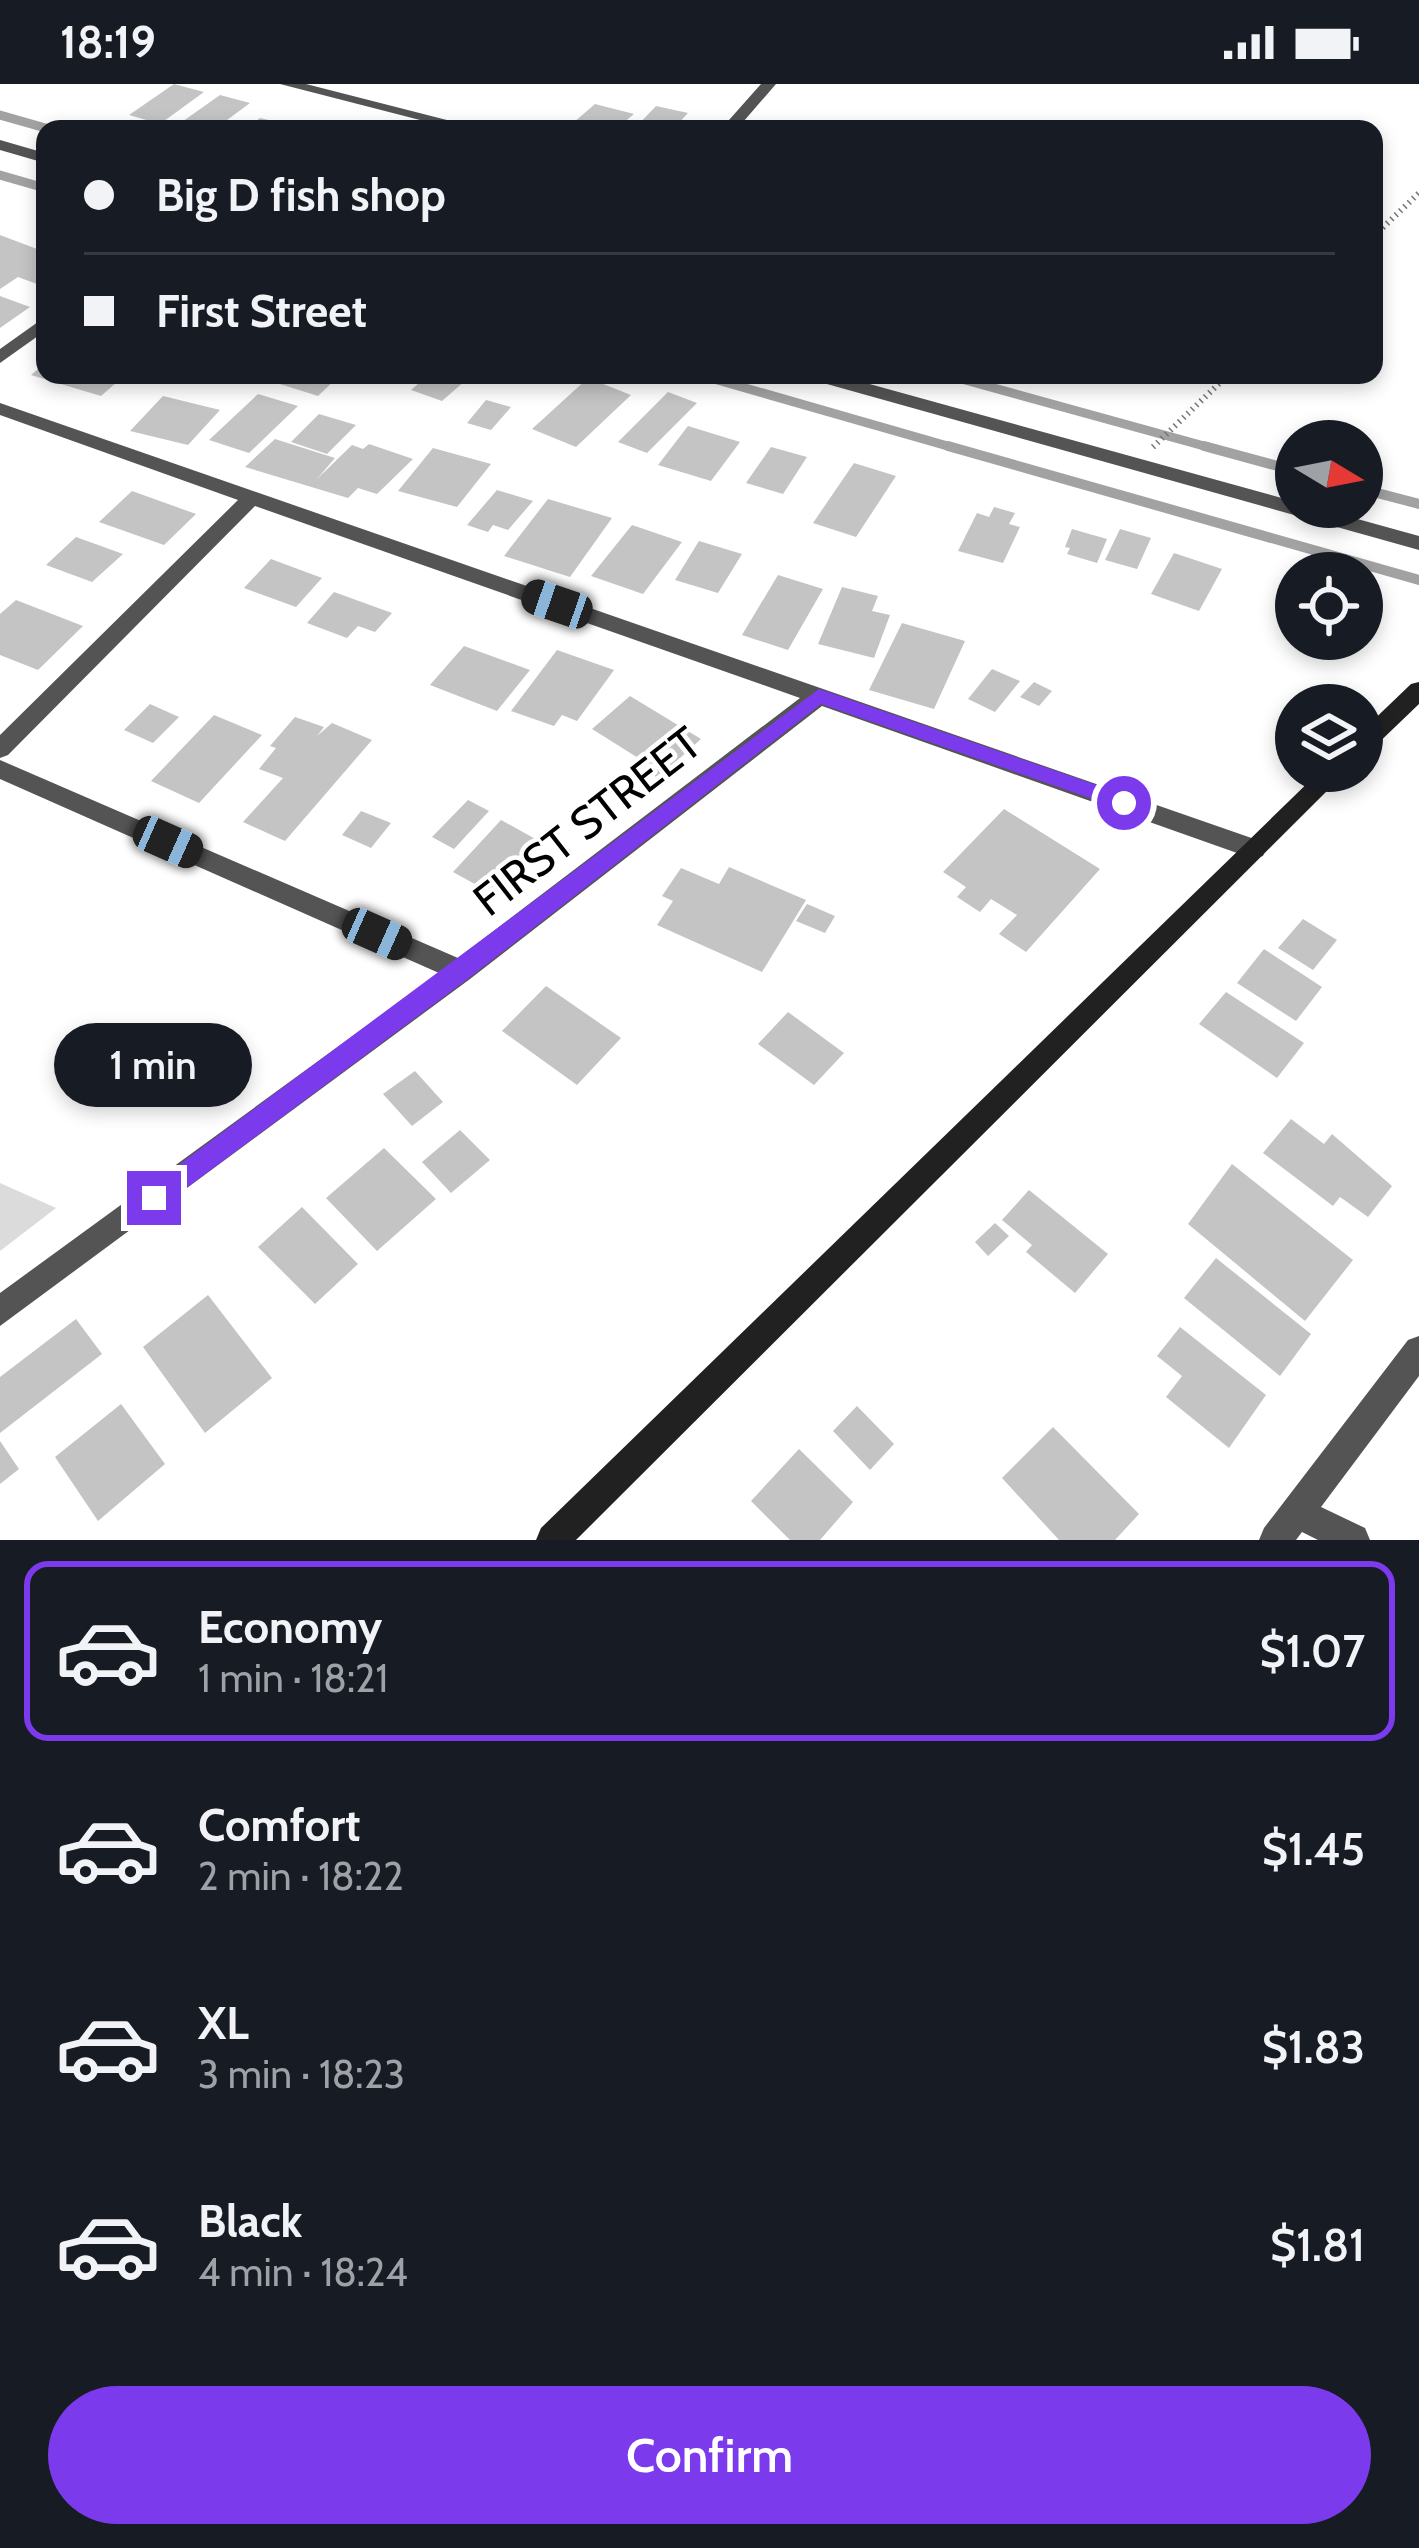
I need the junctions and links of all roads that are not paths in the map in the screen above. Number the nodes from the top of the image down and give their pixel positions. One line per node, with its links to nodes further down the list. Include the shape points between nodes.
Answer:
1 (287, 84): 3 (street)
2 (769, 84): 4 (street)
3 (437, 120)
4 (737, 120)
5 (0, 145): 6 (street)
6 (36, 155)
7 (36, 329): 8 (street)
8 (0, 358)
9 (848, 384): 12 (street)
10 (0, 410): 11 (street)
11 (252, 497): 14 (street); 16 (street)
12 (1419, 543)
13 (1419, 690): 15 (main road)
14 (819, 696): 19 (street); 20 (street, FIRST STREET)
15 (1383, 725)
16 (0, 749)
17 (0, 769): 20 (street)
18 (1313, 792): 19 (main road)
19 (1254, 849): 24 (main road)
20 (461, 971): 21 (street, FIRST STREET)
21 (0, 1311)
22 (1419, 1351): 23 (street)
23 (1297, 1512): 25 (street); 26 (street)
24 (553, 1540)
25 (1276, 1540)
26 (1353, 1540)

